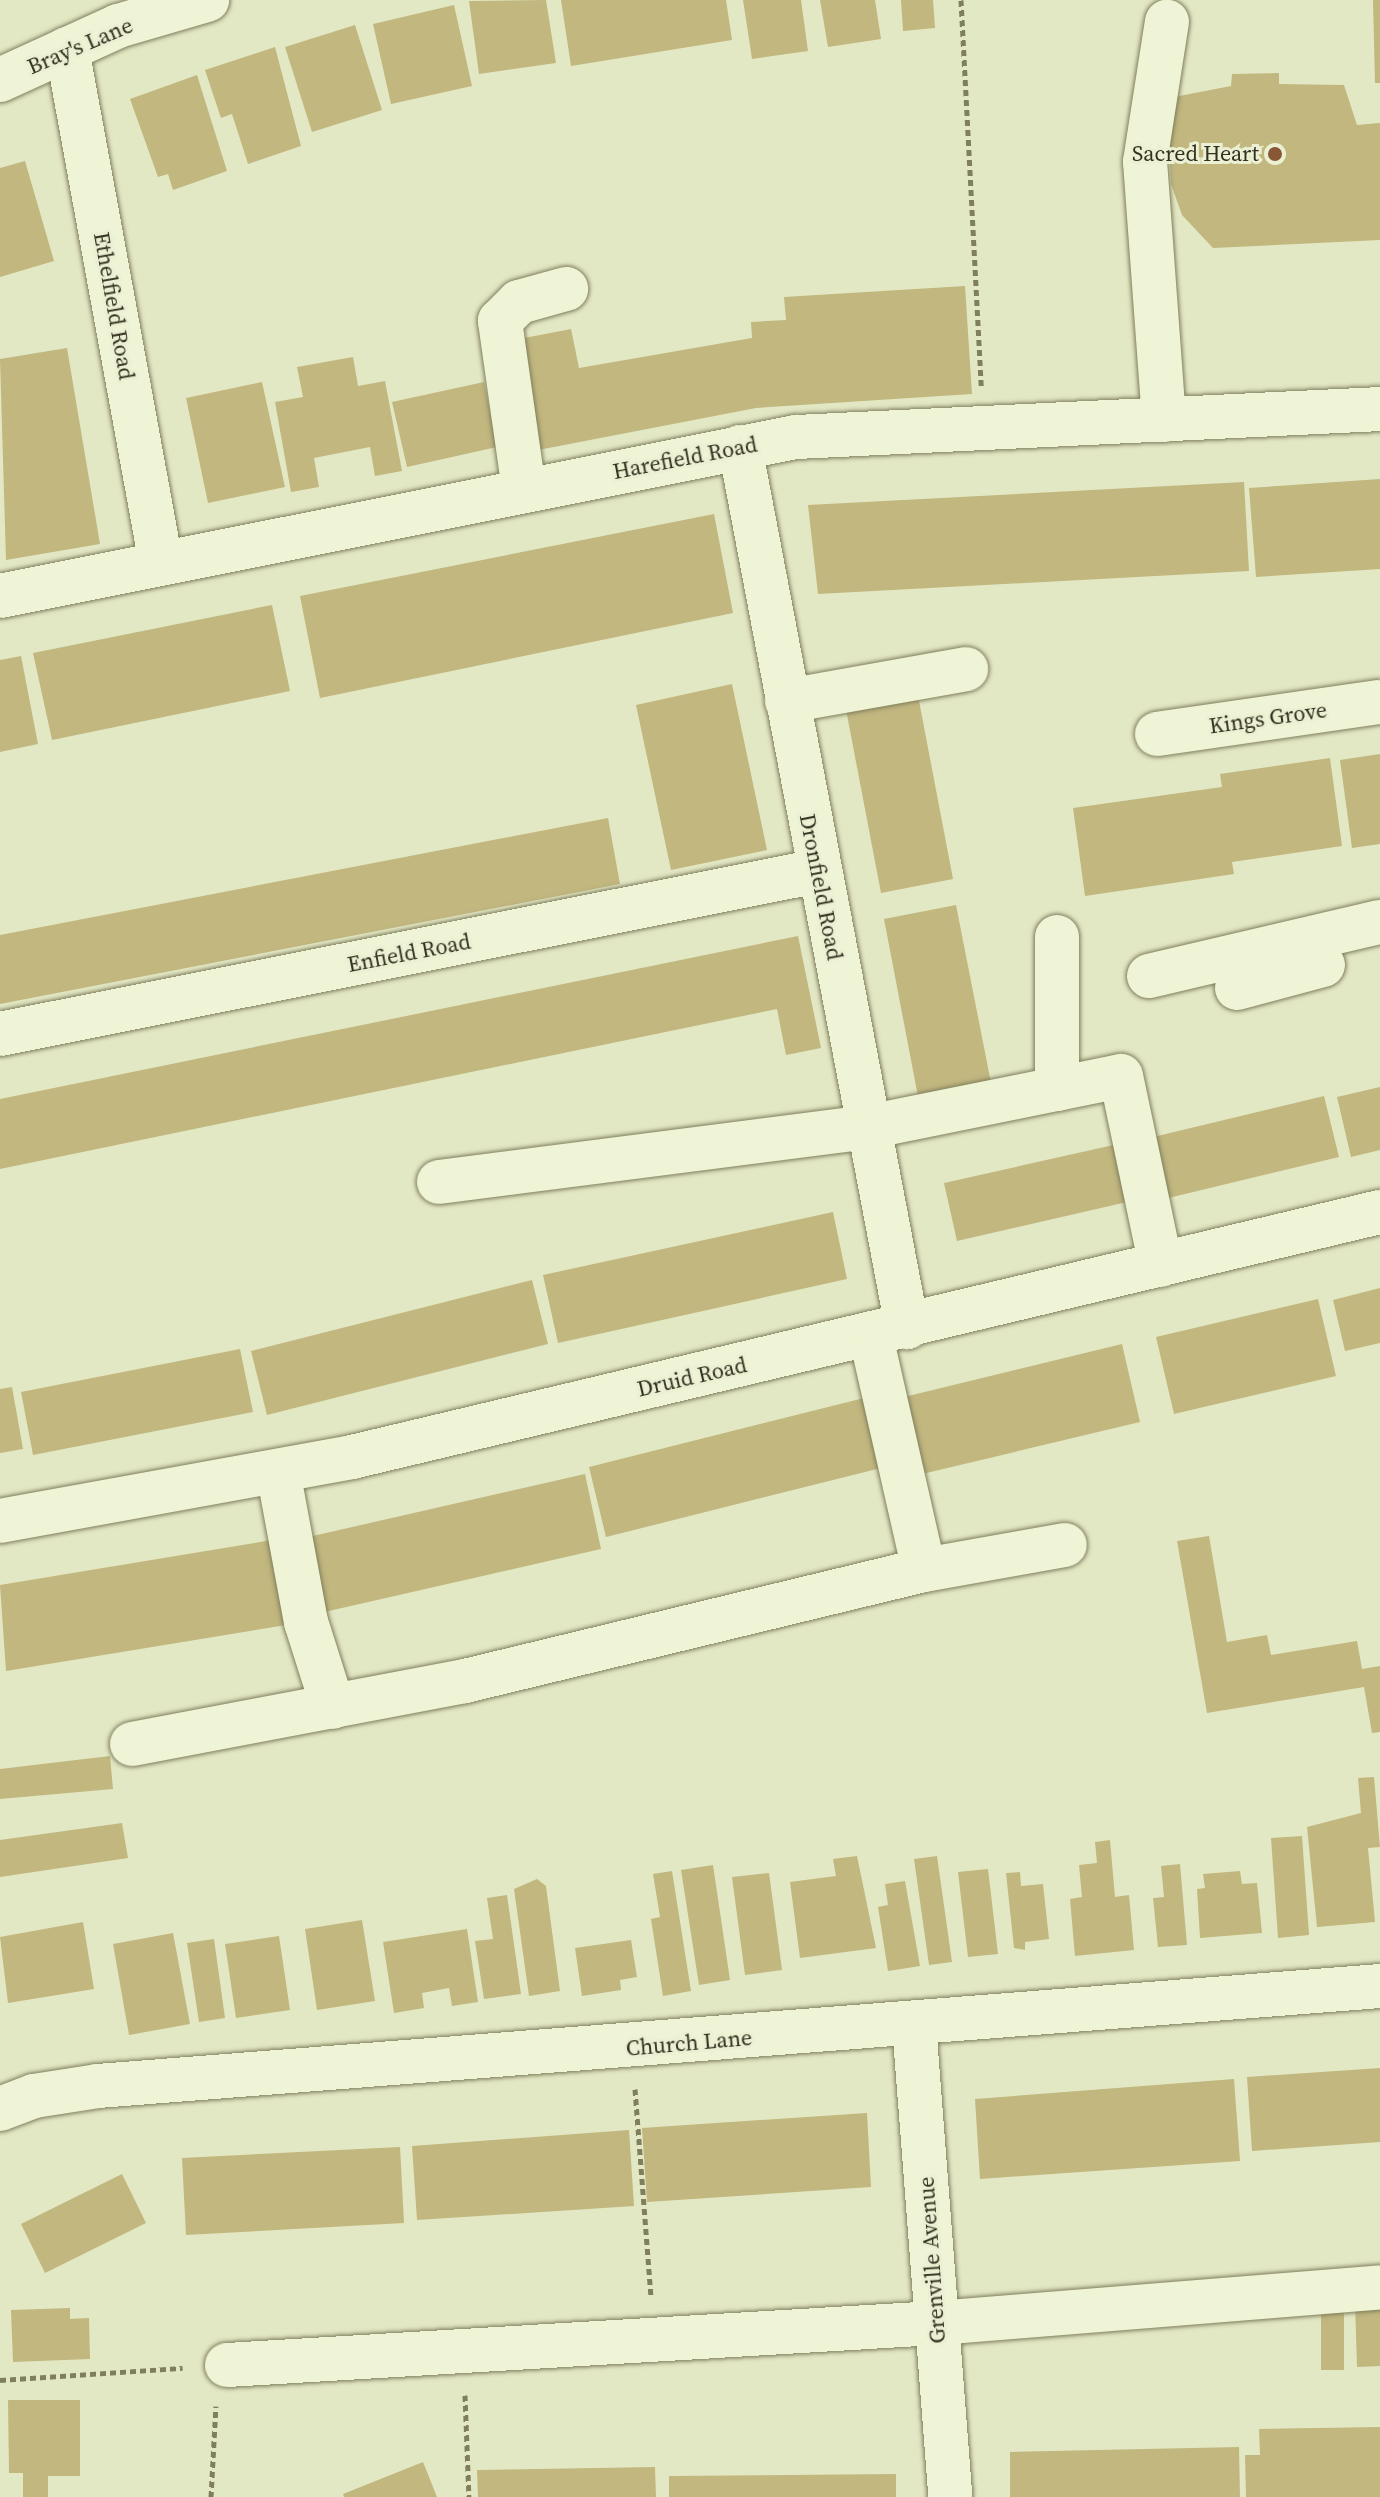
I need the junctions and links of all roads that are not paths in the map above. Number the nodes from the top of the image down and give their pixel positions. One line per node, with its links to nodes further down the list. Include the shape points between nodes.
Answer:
1 (207, 0): 2 (street, Bray's Lane)
2 (108, 13): 4 (street, Bray's Lane)
3 (1167, 22): 8 (street, via 1145,162)
4 (67, 49): 5 (street, Bray's Lane); 11 (street, Ethelfield Road)
5 (0, 80)
6 (566, 289): 10 (street, via 519,302 500,321)
7 (1380, 409): 8 (street, Harefield Road)
8 (1164, 420): 9 (street, Harefield Road)
9 (740, 447): 10 (street, Harefield Road); 14 (street, Dronfield Road)
10 (524, 490): 11 (street, Harefield Road)
11 (161, 563): 12 (street, Harefield Road)
12 (0, 596)
13 (966, 669): 14 (street)
14 (787, 701): 17 (street, Dronfield Road)
15 (1380, 702): 16 (street, Kings Grove)
16 (1157, 734)
17 (818, 871): 23 (street, Enfield Road); 25 (street, Dronfield Road)
18 (1380, 922): 21 (street)
19 (1057, 937): 24 (street)
20 (1380, 950): 22 (street)
21 (1149, 976)
22 (1237, 988)
23 (0, 1034)
24 (1057, 1089): 25 (street); 28 (street, via 1121,1076)
25 (868, 1127): 26 (street); 29 (street, Dronfield Road)
26 (439, 1182)
27 (1380, 1212): 28 (street, Druid Road)
28 (1161, 1265): 29 (street, Druid Road)
29 (889, 1332): 30 (street, Druid Road); 33 (street, Dronfield Road)
30 (278, 1471): 31 (street, Druid Road); 34 (street, via 306,1622)
31 (0, 1521)
32 (1065, 1545): 33 (street)
33 (924, 1570): 34 (street, via 766,1612)
34 (333, 1707): 35 (street)
35 (132, 1744)
36 (1380, 1986): 37 (street, Church Lane)
37 (914, 2024): 38 (street, Church Lane, via 98,2086); 40 (street, Grenville Avenue)
38 (0, 2109)
39 (1380, 2287): 40 (street)
40 (937, 2323): 41 (street); 42 (street, Grenville Avenue)
41 (227, 2365)
42 (950, 2497)

